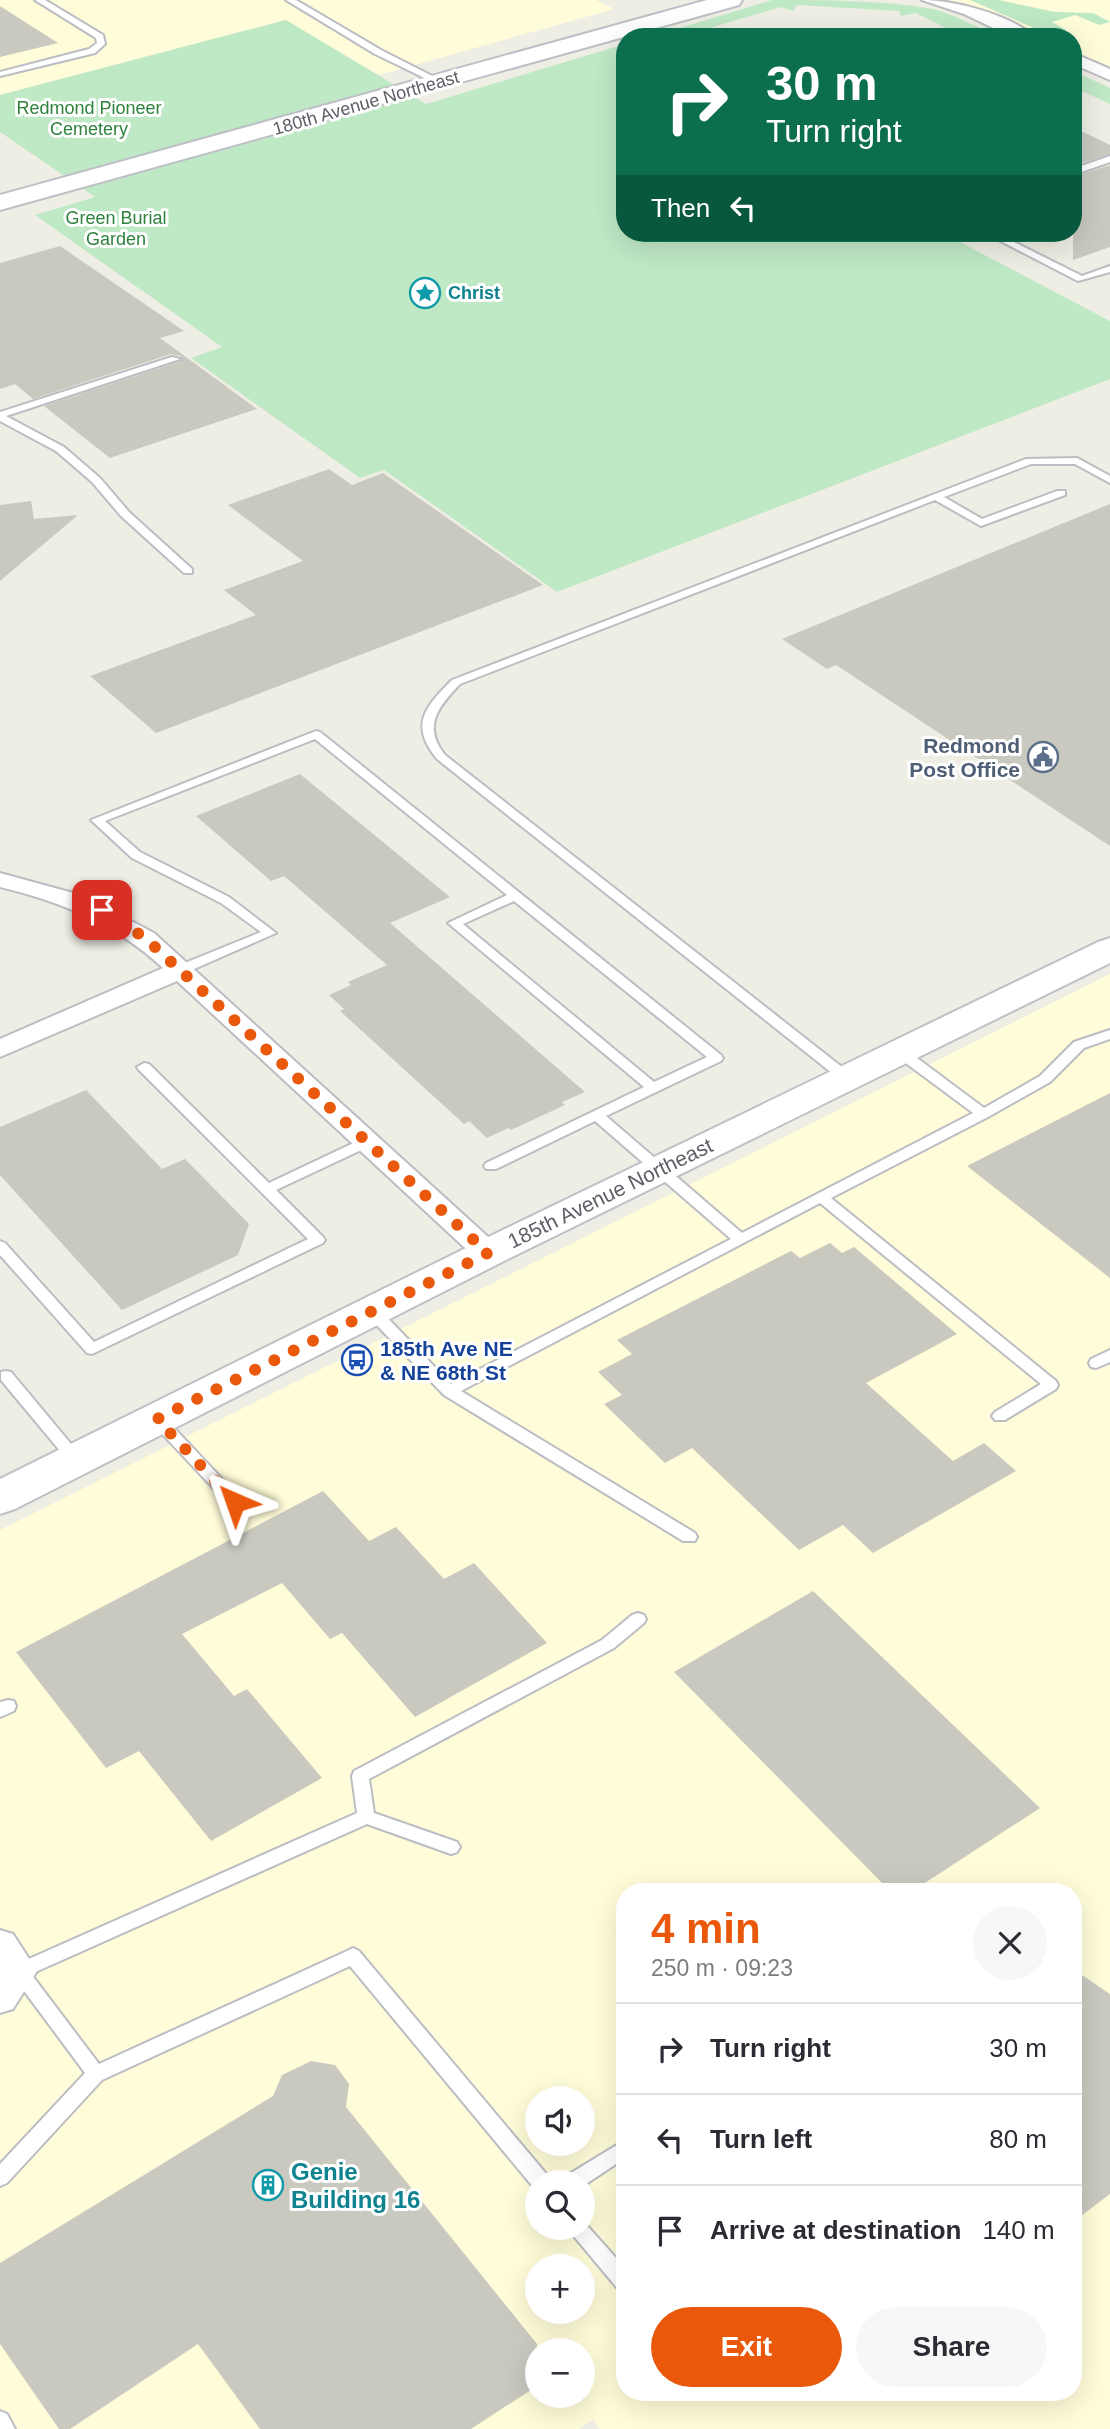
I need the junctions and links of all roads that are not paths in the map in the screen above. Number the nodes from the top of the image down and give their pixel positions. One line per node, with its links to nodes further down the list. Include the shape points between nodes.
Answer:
1 (39, 0): 11 (lane, via 100,37 101,44 92,51)
2 (290, 0): 13 (lane)
3 (687, 0): 6 (street)
4 (731, 0): 6 (street, 180th Avenue Northeast)
5 (930, 0): 8 (street)
6 (666, 19): 7 (street, 180th Avenue Northeast)
7 (634, 28)
8 (1007, 28)
9 (616, 33): 13 (street, 180th Avenue Northeast)
10 (1082, 62): 12 (street)
11 (0, 74)
12 (1110, 75)
13 (440, 82): 16 (street, 180th Avenue Northeast)
14 (1110, 159): 15 (lane)
15 (1082, 169)
16 (0, 204)
17 (1008, 242): 18 (lane, via 1081,279)
18 (1110, 269)
19 (175, 359): 20 (lane)
20 (0, 416): 24 (lane, via 60,449)
21 (1110, 480): 23 (lane, via 1077,461 1030,461)
22 (1061, 493): 23 (lane, via 981,523)
23 (936, 496): 33 (lane, via 456,682 431,715 428,737 441,757)
24 (188, 571)
25 (0, 880): 28 (street, via 66,895 102,910 145,938)
26 (515, 896): 28 (lane, via 316,734 97,820 136,855 225,900 270,933); 34 (lane, via 454,923); 34 (lane, via 716,1058)
27 (1110, 949): 31 (street, 185th Avenue Northeast)
28 (180, 970): 30 (street); 37 (street)
29 (1110, 1034): 35 (lane, via 1079,1045 1045,1079)
30 (0, 1049)
31 (900, 1052): 33 (street, 185th Avenue Northeast); 35 (lane)
32 (144, 1067): 40 (lane)
33 (847, 1078): 39 (street, 185th Avenue Northeast)
34 (653, 1088): 36 (lane)
35 (983, 1114): 41 (lane)
36 (596, 1115): 38 (lane); 39 (lane)
37 (369, 1141): 40 (lane); 44 (street)
38 (491, 1166)
39 (658, 1169): 42 (lane); 44 (street, 185th Avenue Northeast)
40 (267, 1189): 43 (lane, via 318,1240 92,1349)
41 (821, 1197): 42 (lane); 48 (lane, via 1051,1385)
42 (741, 1240): 47 (lane)
43 (0, 1246)
44 (488, 1253): 45 (street, 185th Avenue Northeast)
45 (372, 1311): 47 (lane); 49 (street, 185th Avenue Northeast)
46 (2, 1375): 50 (lane)
47 (449, 1391): 53 (lane)
48 (1000, 1416)
49 (157, 1419): 50 (street, 185th Avenue Northeast); 52 (lane)
50 (76, 1461): 51 (street, 185th Avenue Northeast)
51 (0, 1498)
52 (235, 1502)
53 (689, 1537)
54 (638, 1619): 55 (lane, via 608,1644 360,1776)
55 (366, 1817): 56 (lane); 57 (lane)
56 (451, 1847)
57 (6, 1971): 58 (lane)
58 (96, 2074): 60 (lane, via 353,1956); 62 (lane)
59 (616, 2154): 61 (lane)
60 (531, 2170)
61 (591, 2170)
62 (0, 2177)
63 (589, 2240): 64 (lane)
64 (616, 2272)
65 (0, 2421): 66 (lane)
66 (5, 2429)

